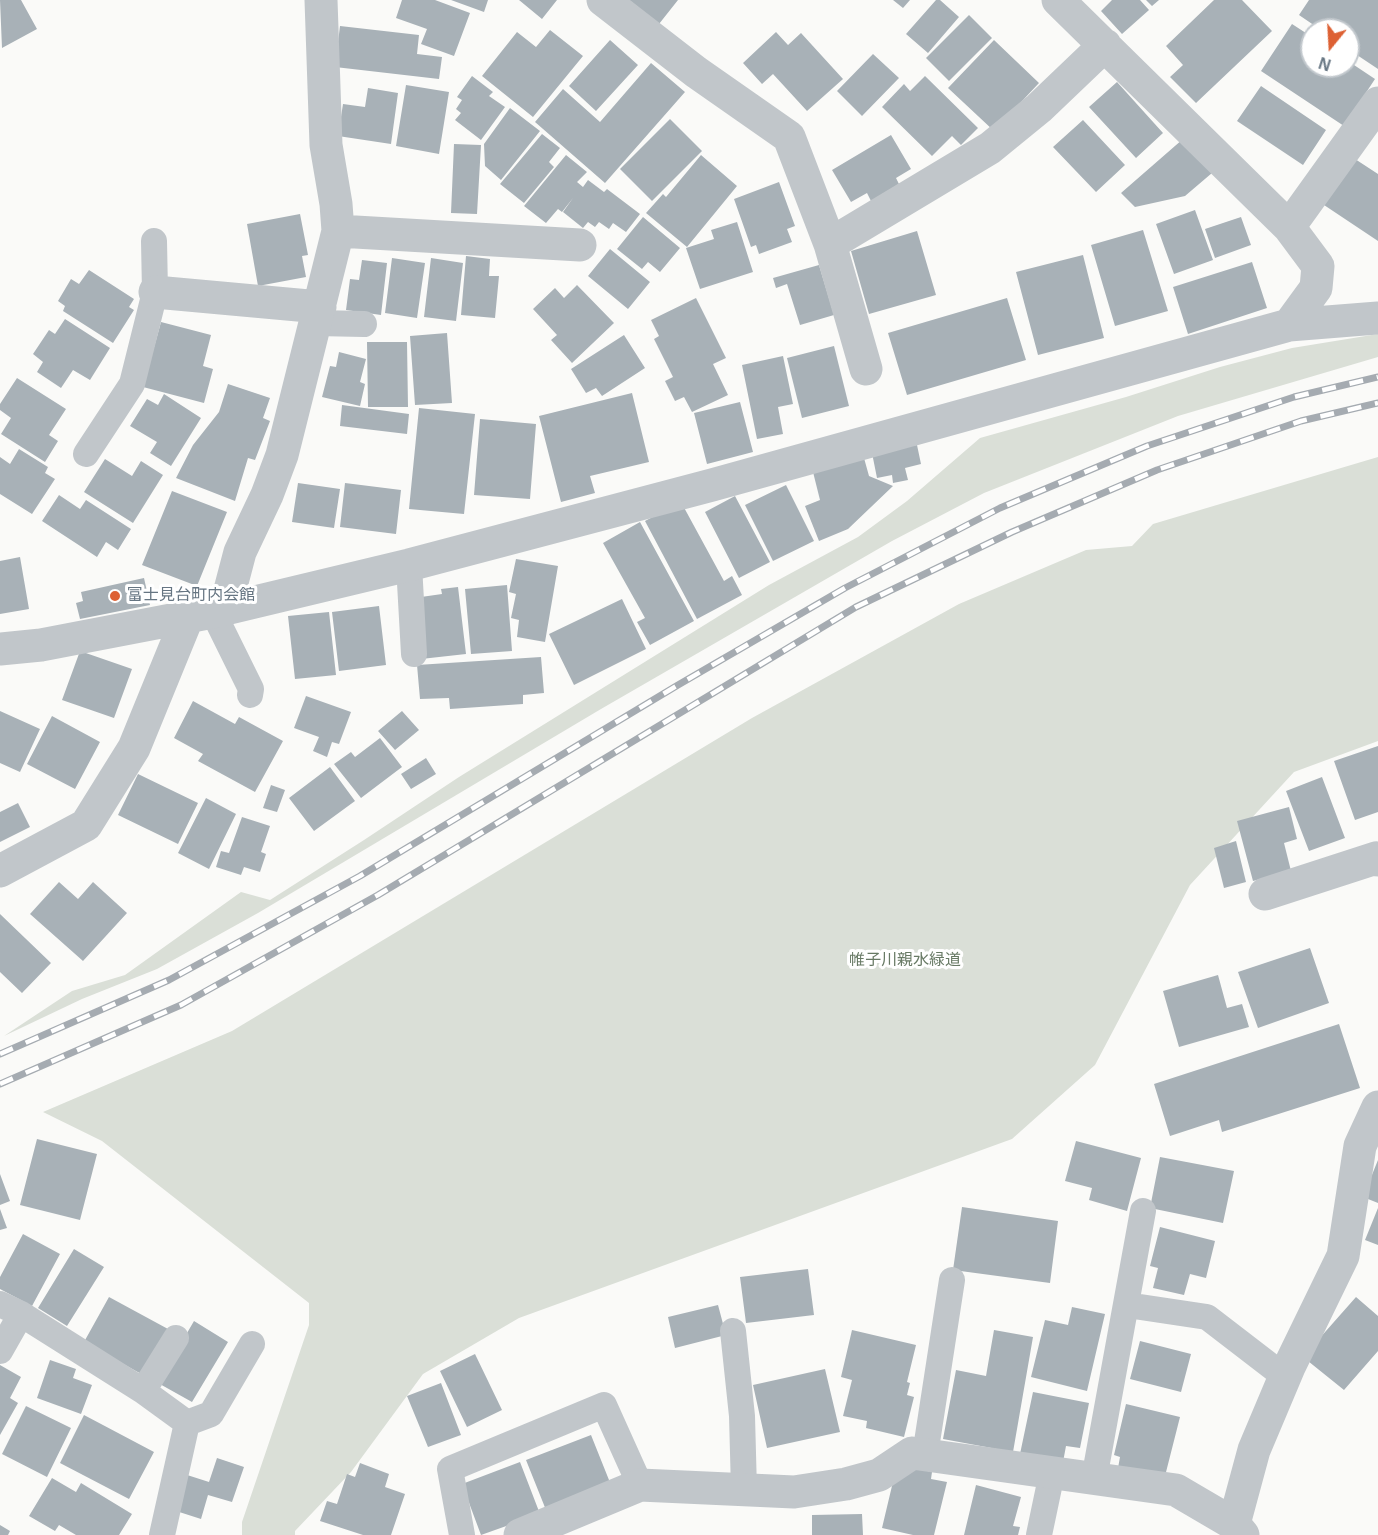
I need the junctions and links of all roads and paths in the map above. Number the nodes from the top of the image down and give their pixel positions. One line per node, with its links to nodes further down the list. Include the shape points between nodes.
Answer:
1 (321, 0): 7 (street, via 326,145)
2 (603, 0): 9 (street, via 789,137)
3 (1058, 0): 4 (street)
4 (1105, 45): 6 (street); 9 (street, via 990,148)
5 (1378, 103): 6 (street)
6 (1289, 227): 15 (street, via 1318,266 1316,288)
7 (338, 231): 10 (street); 12 (street)
8 (154, 241): 11 (lane)
9 (830, 244): 16 (street)
10 (580, 245)
11 (155, 292): 12 (street); 17 (lane, via 132,384)
12 (318, 315): 14 (lane); 19 (street, via 282,455 267,495)
13 (1378, 318): 15 (street)
14 (364, 324)
15 (1289, 325): 18 (street, via 884,424 712,484)
16 (866, 369)
17 (86, 454)
18 (409, 565): 19 (street); 21 (lane)
19 (208, 612): 20 (street, via 41,645); 22 (lane, via 251,689); 24 (street, via 134,748 86,825)
20 (0, 649)
21 (414, 654)
22 (250, 695)
23 (1378, 860): 25 (street)
24 (0, 871)
25 (1265, 894)
26 (1378, 1107): 35 (street, via 1360,1146 1343,1256)
27 (1143, 1211): 29 (lane)
28 (952, 1280): 38 (lane)
29 (1127, 1305): 35 (lane, via 1207,1317); 40 (lane)
30 (10, 1309): 34 (lane); 36 (lane)
31 (733, 1331): 42 (lane, via 742,1416)
32 (176, 1338): 36 (lane)
33 (252, 1344): 37 (lane, via 211,1414)
34 (0, 1351)
35 (1285, 1377): 43 (street, via 1254,1450)
36 (143, 1391): 37 (lane)
37 (187, 1423): 44 (lane)
38 (925, 1455): 39 (street); 42 (street, via 912,1454 879,1475 846,1484 794,1492)
39 (1052, 1473): 40 (street); 47 (lane)
40 (1094, 1479): 43 (street, via 1176,1490)
41 (640, 1485): 42 (street); 45 (lane, via 604,1405 450,1469); 46 (street)
42 (744, 1490)
43 (1238, 1530)
44 (162, 1535)
45 (462, 1535)
46 (520, 1535)
47 (1040, 1535)

